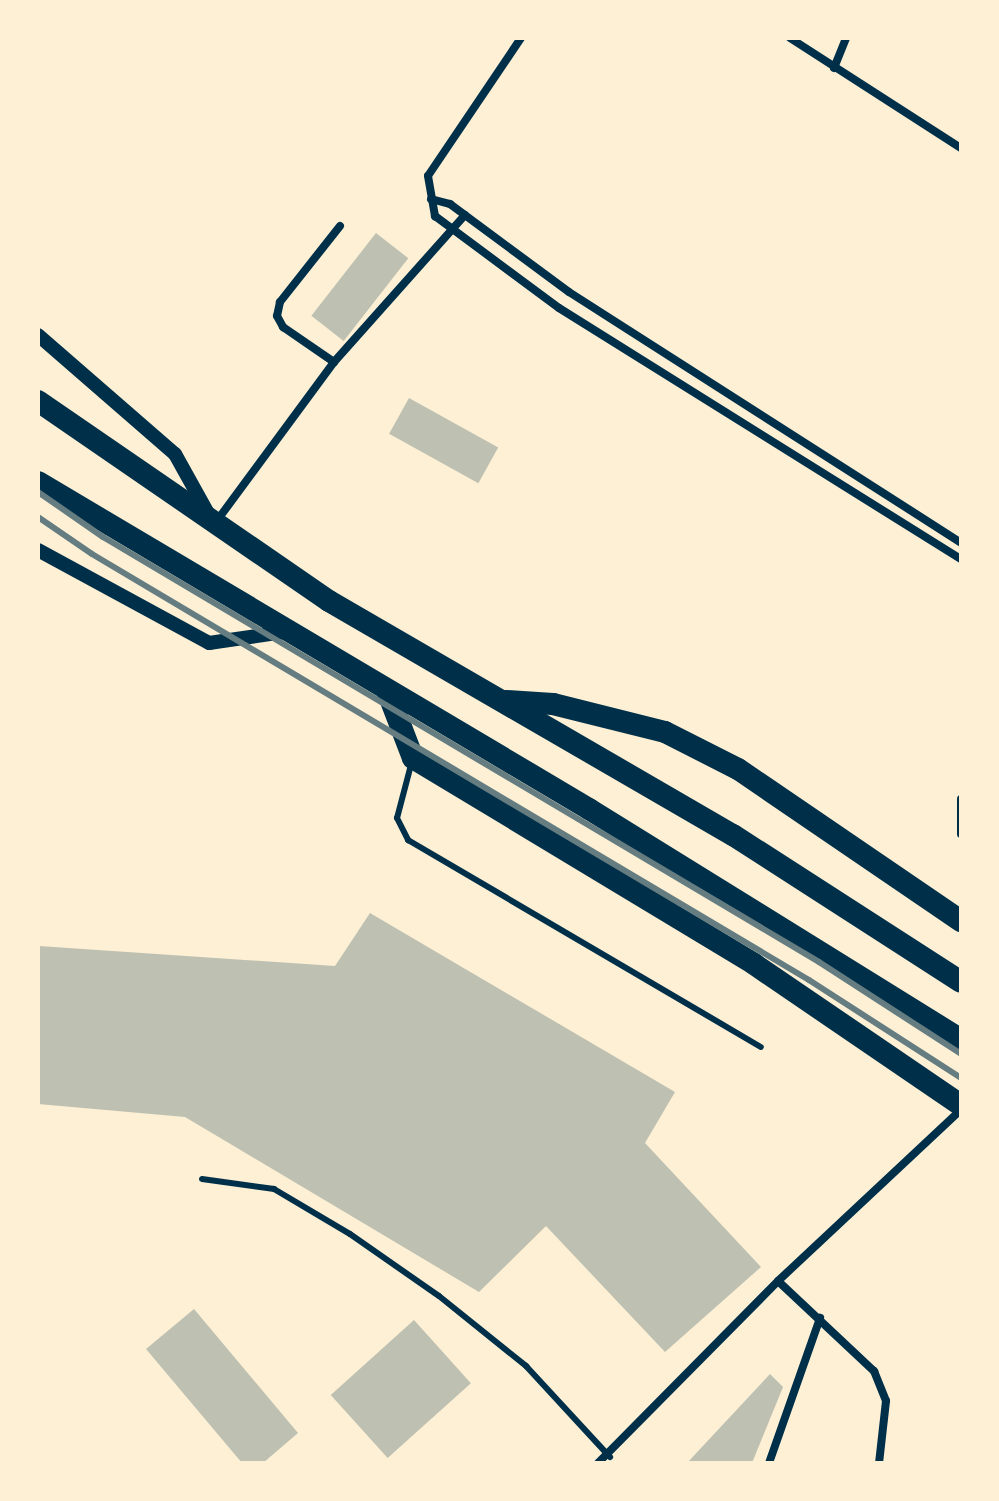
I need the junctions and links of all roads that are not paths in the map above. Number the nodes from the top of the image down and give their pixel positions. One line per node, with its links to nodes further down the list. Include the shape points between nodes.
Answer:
1 (521, 38): 6 (street, via 428,176)
2 (790, 38): 4 (street)
3 (846, 38): 4 (street)
4 (834, 68): 5 (street)
5 (961, 148)
6 (431, 199): 7 (street); 9 (street, via 435,216)
7 (465, 215): 9 (street); 10 (street)
8 (340, 226): 13 (street, via 280,302 277,316 283,327)
9 (451, 231): 11 (street); 13 (street)
10 (569, 292): 11 (street); 16 (street)
11 (559, 308): 18 (street)
12 (38, 335): 17 (street, via 175,454)
13 (334, 362): 17 (street)
14 (38, 401): 17 (highway)
15 (38, 482): 22 (highway)
16 (915, 516): 18 (street); 19 (street)
17 (213, 520): 24 (highway, via 329,601)
18 (908, 527): 21 (street)
19 (961, 543)
20 (38, 550): 22 (street, via 209,643)
21 (961, 559)
22 (291, 631): 23 (highway)
23 (388, 693): 25 (highway); 30 (highway, via 789,931)
24 (498, 700): 28 (highway, via 553,704 665,732 738,769); 29 (highway, via 818,887)
25 (413, 758): 31 (lane, via 397,818 408,840); 32 (highway, via 754,964)
26 (961, 799): 27 (street)
27 (961, 834)
28 (961, 921)
29 (961, 982)
30 (961, 1040)
31 (761, 1047)
32 (961, 1108): 34 (street)
33 (202, 1179): 36 (lane, via 274,1189 350,1234 526,1366)
34 (778, 1281): 35 (street); 36 (street)
35 (820, 1318): 38 (street); 39 (street, via 854,1347 878,1381 886,1401)
36 (610, 1457): 37 (street)
37 (598, 1463)
38 (769, 1463)
39 (879, 1463)

